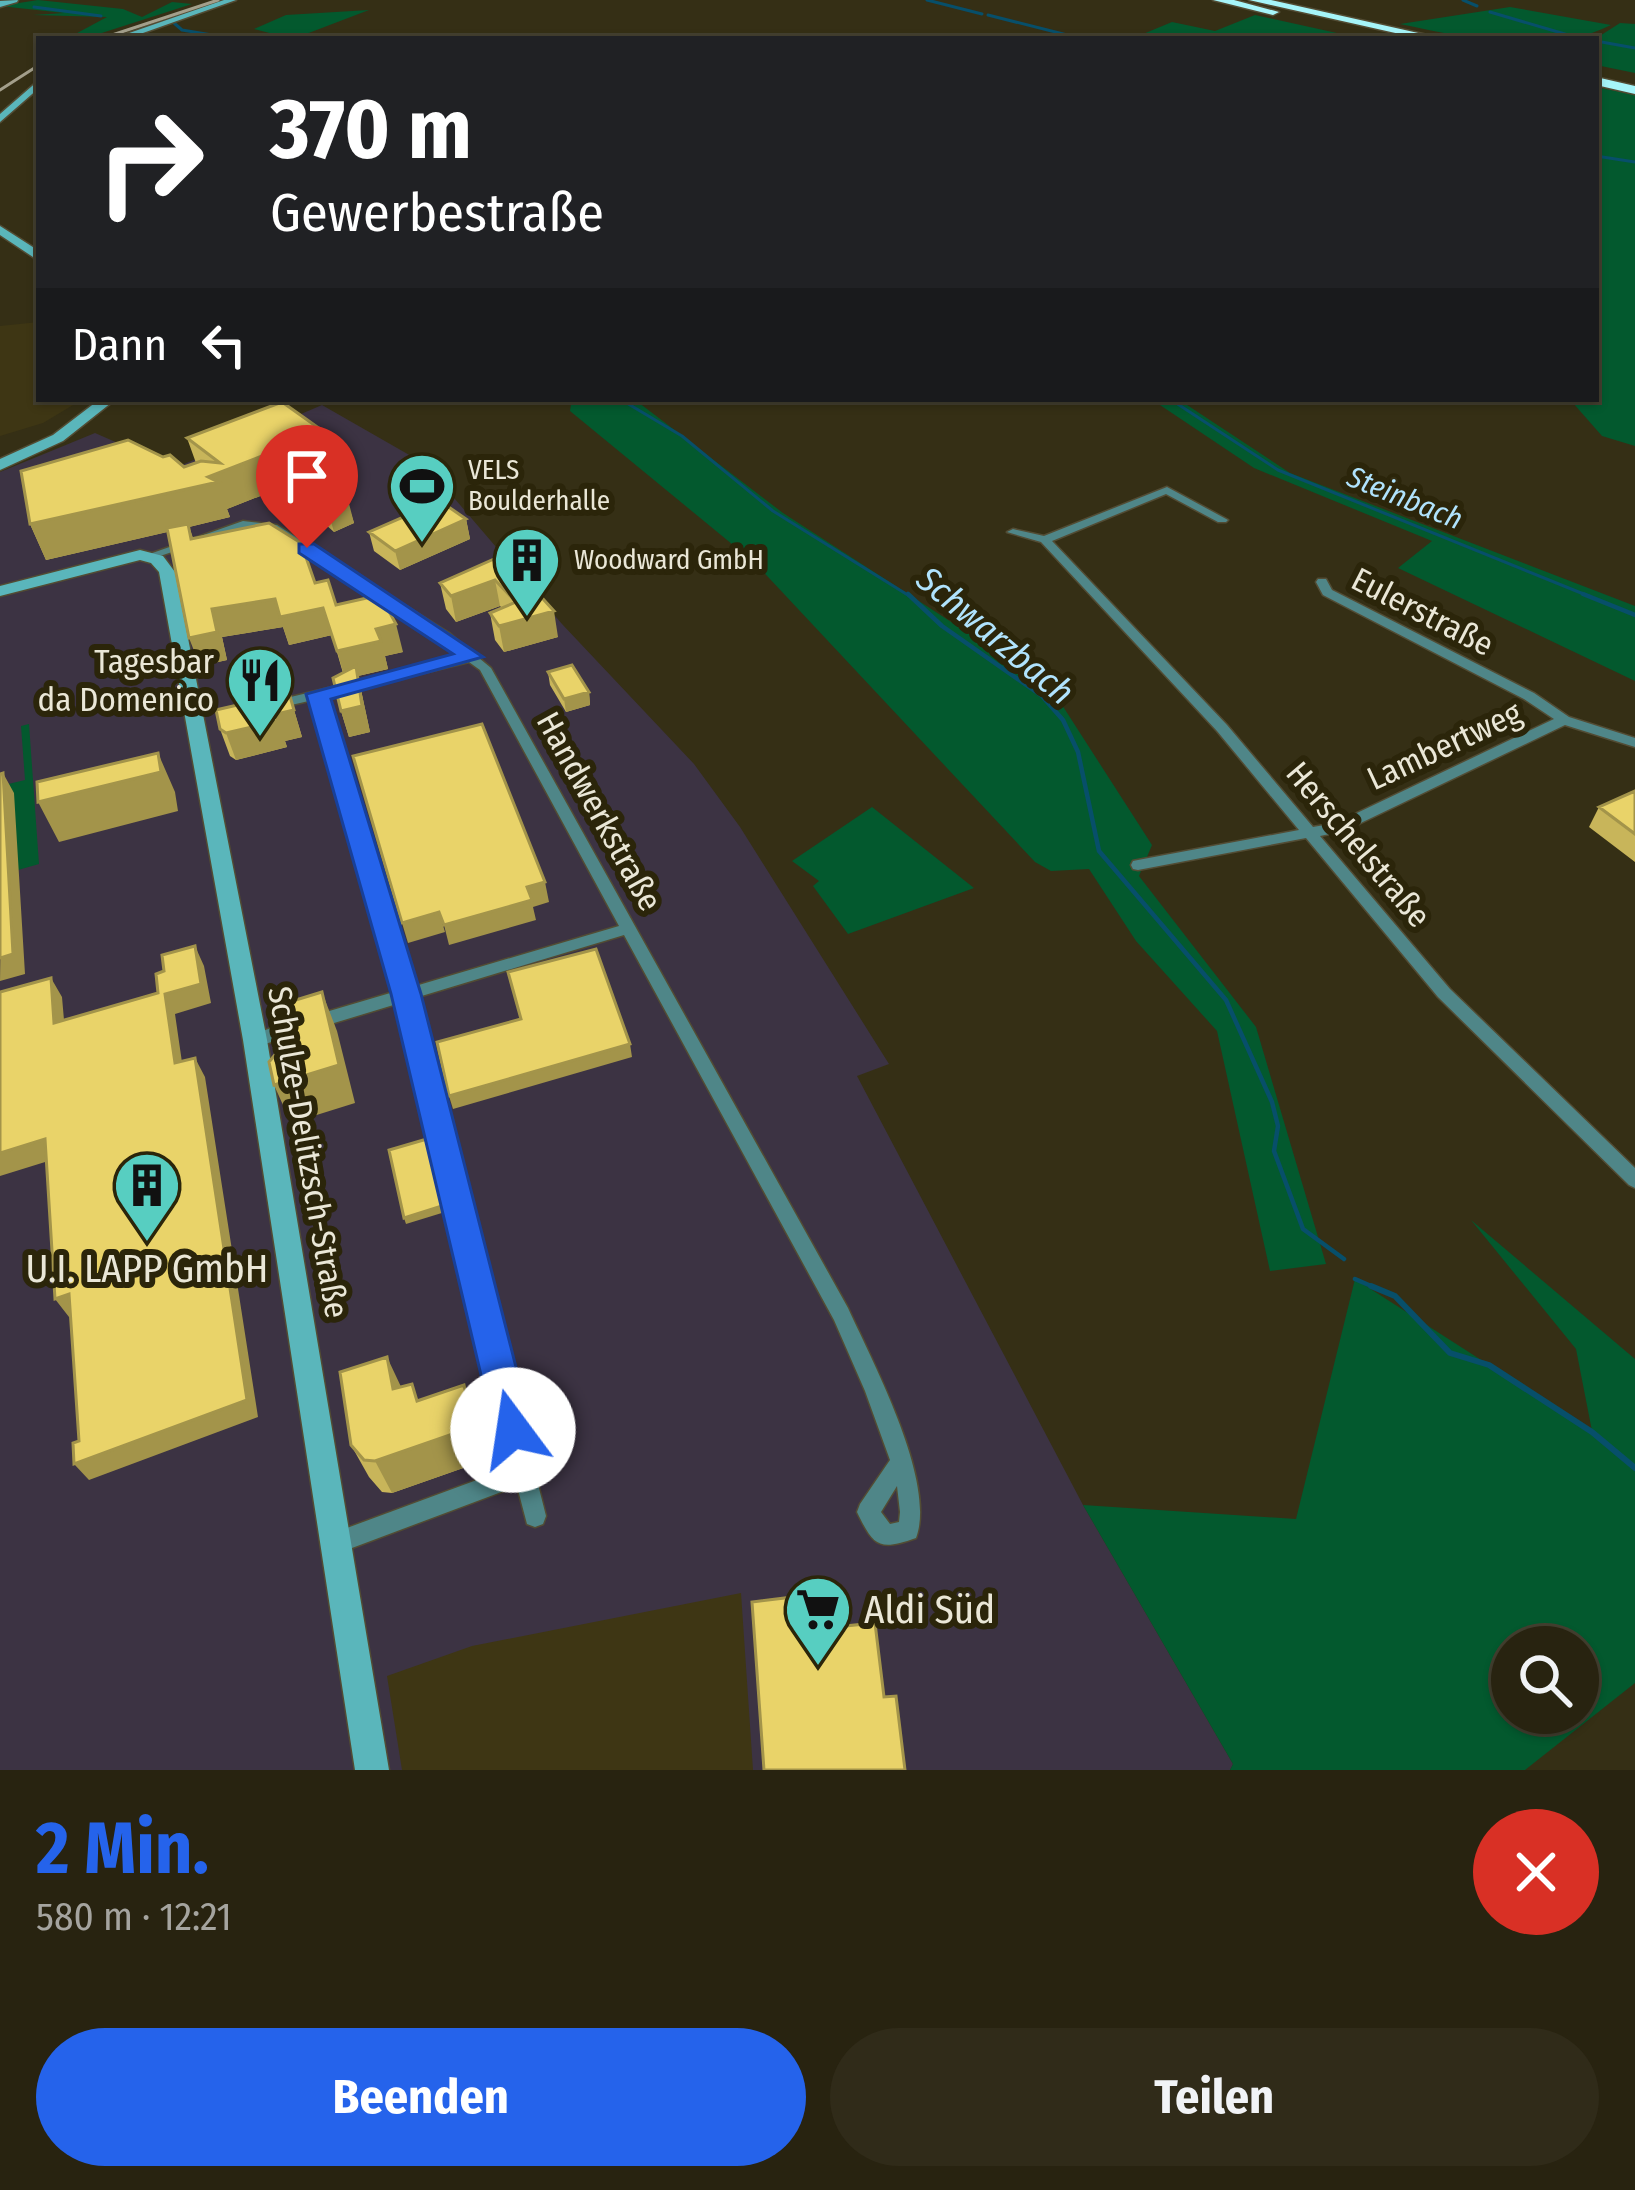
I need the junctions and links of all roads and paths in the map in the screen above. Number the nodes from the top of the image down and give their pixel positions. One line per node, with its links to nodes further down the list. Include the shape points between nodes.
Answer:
1 (14, 0): 5 (street)
2 (232, 0): 6 (street)
3 (1219, 0): 7 (highway)
4 (1256, 0): 8 (highway)
5 (0, 4)
6 (126, 36)
7 (1386, 36)
8 (1425, 36)
9 (1599, 77): 11 (highway)
10 (1599, 78): 15 (highway)
11 (1635, 80)
12 (36, 85): 16 (street, via 7,92)
13 (36, 86): 16 (street)
14 (36, 86): 17 (street)
15 (1635, 90)
16 (25, 94): 17 (street)
17 (10, 108): 18 (street)
18 (0, 119)
19 (0, 230): 20 (street)
20 (36, 255)
21 (105, 402): 22 (street, via 58,438)
22 (0, 465)
23 (1222, 520): 25 (street, via 1167,490)
24 (1013, 532): 25 (street)
25 (1045, 540): 34 (street, Herschelstraße)
26 (150, 556): 28 (street, Handwerkstraße); 29 (street, Handwerkstraße, via 263,524); 38 (street, Schulze-Delitzsch-Straße, via 167,572 203,723)
27 (1322, 582): 32 (street, Eulerstraße, via 1327,592)
28 (0, 591)
29 (472, 657): 30 (street); 36 (street, Handwerkstraße)
30 (318, 694): 31 (street); 37 (street)
31 (254, 710)
32 (1564, 720): 33 (street, Eulerstraße); 34 (street, Lambertweg)
33 (1635, 743)
34 (1314, 834): 35 (street, Lambertweg); 39 (street, Herschelstraße, via 1444,993)
35 (1138, 865)
36 (630, 928): 37 (street); 40 (street, Handwerkstraße, via 841,1314 882,1406)
37 (406, 994): 38 (street); 41 (street)
38 (256, 1040): 43 (street, Schulze-Delitzsch-Straße)
39 (1635, 1180)
40 (898, 1466)
41 (524, 1473): 42 (street); 43 (street)
42 (535, 1516)
43 (336, 1543): 44 (street, Schulze-Delitzsch-Straße)
44 (372, 1770)

